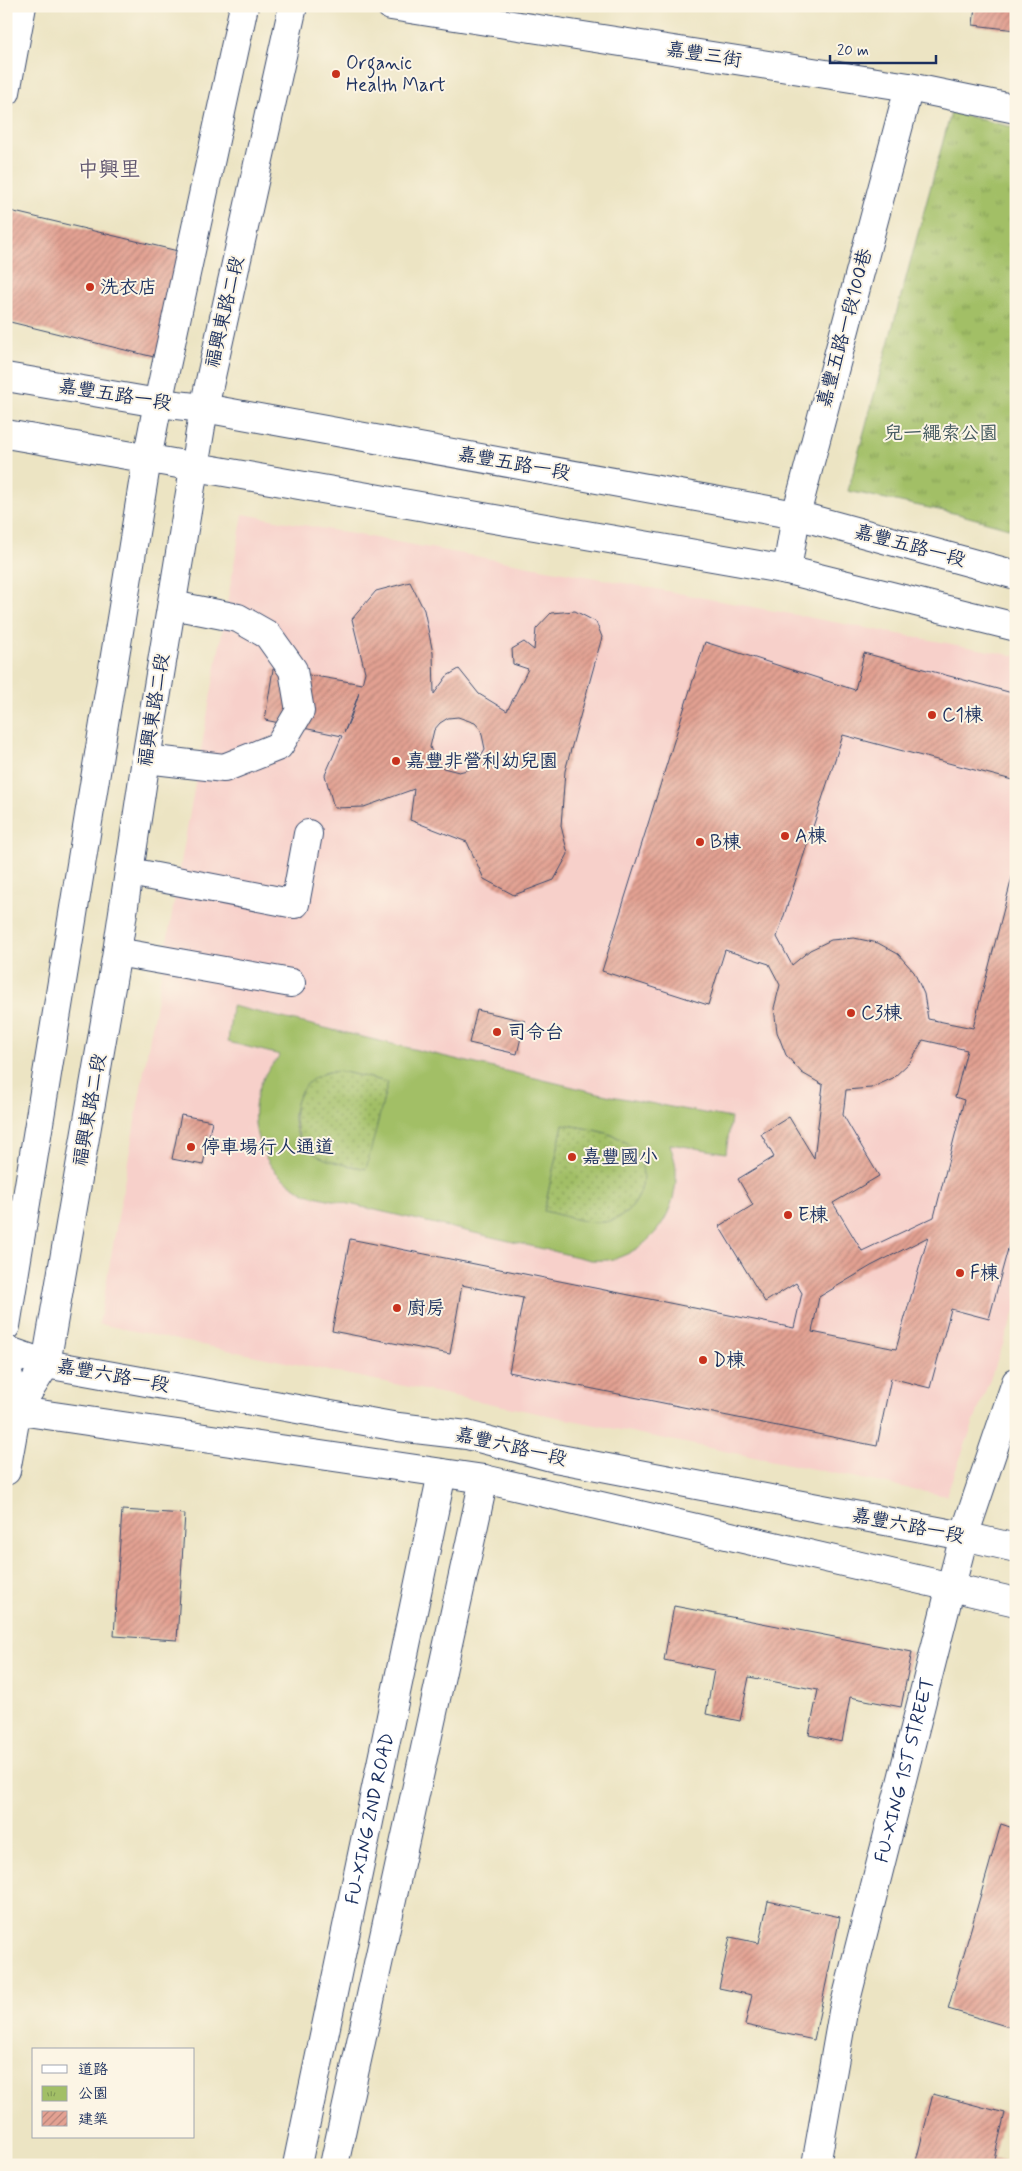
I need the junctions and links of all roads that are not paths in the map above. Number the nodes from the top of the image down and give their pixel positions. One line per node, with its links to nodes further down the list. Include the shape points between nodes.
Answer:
1 (22, 6): 6 (street)
2 (244, 6): 9 (street)
3 (293, 6): 10 (street, 福興東路二段)
4 (391, 6): 5 (street, 嘉豐三街)
5 (909, 86): 7 (street, 嘉豐三街); 14 (street, 嘉豐五路一段100巷)
6 (6, 92)
7 (1016, 109)
8 (6, 377): 9 (street, 嘉豐五路一段)
9 (158, 403): 10 (street, 嘉豐五路一段); 12 (street)
10 (204, 408): 13 (street, 福興東路二段); 14 (street, 嘉豐五路一段)
11 (6, 434): 12 (street)
12 (147, 459): 13 (street); 24 (street)
13 (194, 467): 15 (street); 17 (street, 福興東路二段)
14 (796, 515): 15 (street, 嘉豐五路一段100巷); 16 (street, 嘉豐五路一段)
15 (787, 570): 18 (street)
16 (1016, 575)
17 (172, 605): 19 (street, 福興東路二段); 19 (street, via 238,618 268,636 293,670 300,711 279,746 224,768)
18 (1016, 627)
19 (146, 759): 21 (street, 福興東路二段)
20 (308, 834): 21 (street, via 295,904)
21 (130, 872): 22 (street, 福興東路二段)
22 (117, 952): 23 (street); 27 (street, 福興東路二段)
23 (291, 983)
24 (6, 1326)
25 (6, 1350): 27 (street, 嘉豐六路一段)
26 (6, 1364): 29 (street, 福興東路二段)
27 (46, 1364): 29 (street, 福興東路二段); 33 (street, 嘉豐六路一段, via 398,1427 467,1435 555,1458)
28 (1016, 1382): 33 (street, FU-XING 1ST STREET)
29 (11, 1410): 30 (street, 福興東路二段); 31 (street, 嘉豐六路一段)
30 (6, 1471)
31 (442, 1473): 32 (street, 嘉豐六路一段); 37 (street, FU-XING 2ND ROAD)
32 (484, 1479): 35 (street, 嘉豐六路一段); 38 (street, FU-XING 2ND ROAD)
33 (964, 1536): 34 (street, 嘉豐六路一段); 35 (street, FU-XING 1ST STREET)
34 (1016, 1548)
35 (951, 1586): 36 (street, 嘉豐六路一段); 39 (street, FU-XING 1ST STREET, via 843,2012)
36 (1016, 1602)
37 (297, 2165)
38 (334, 2165)
39 (816, 2165)

